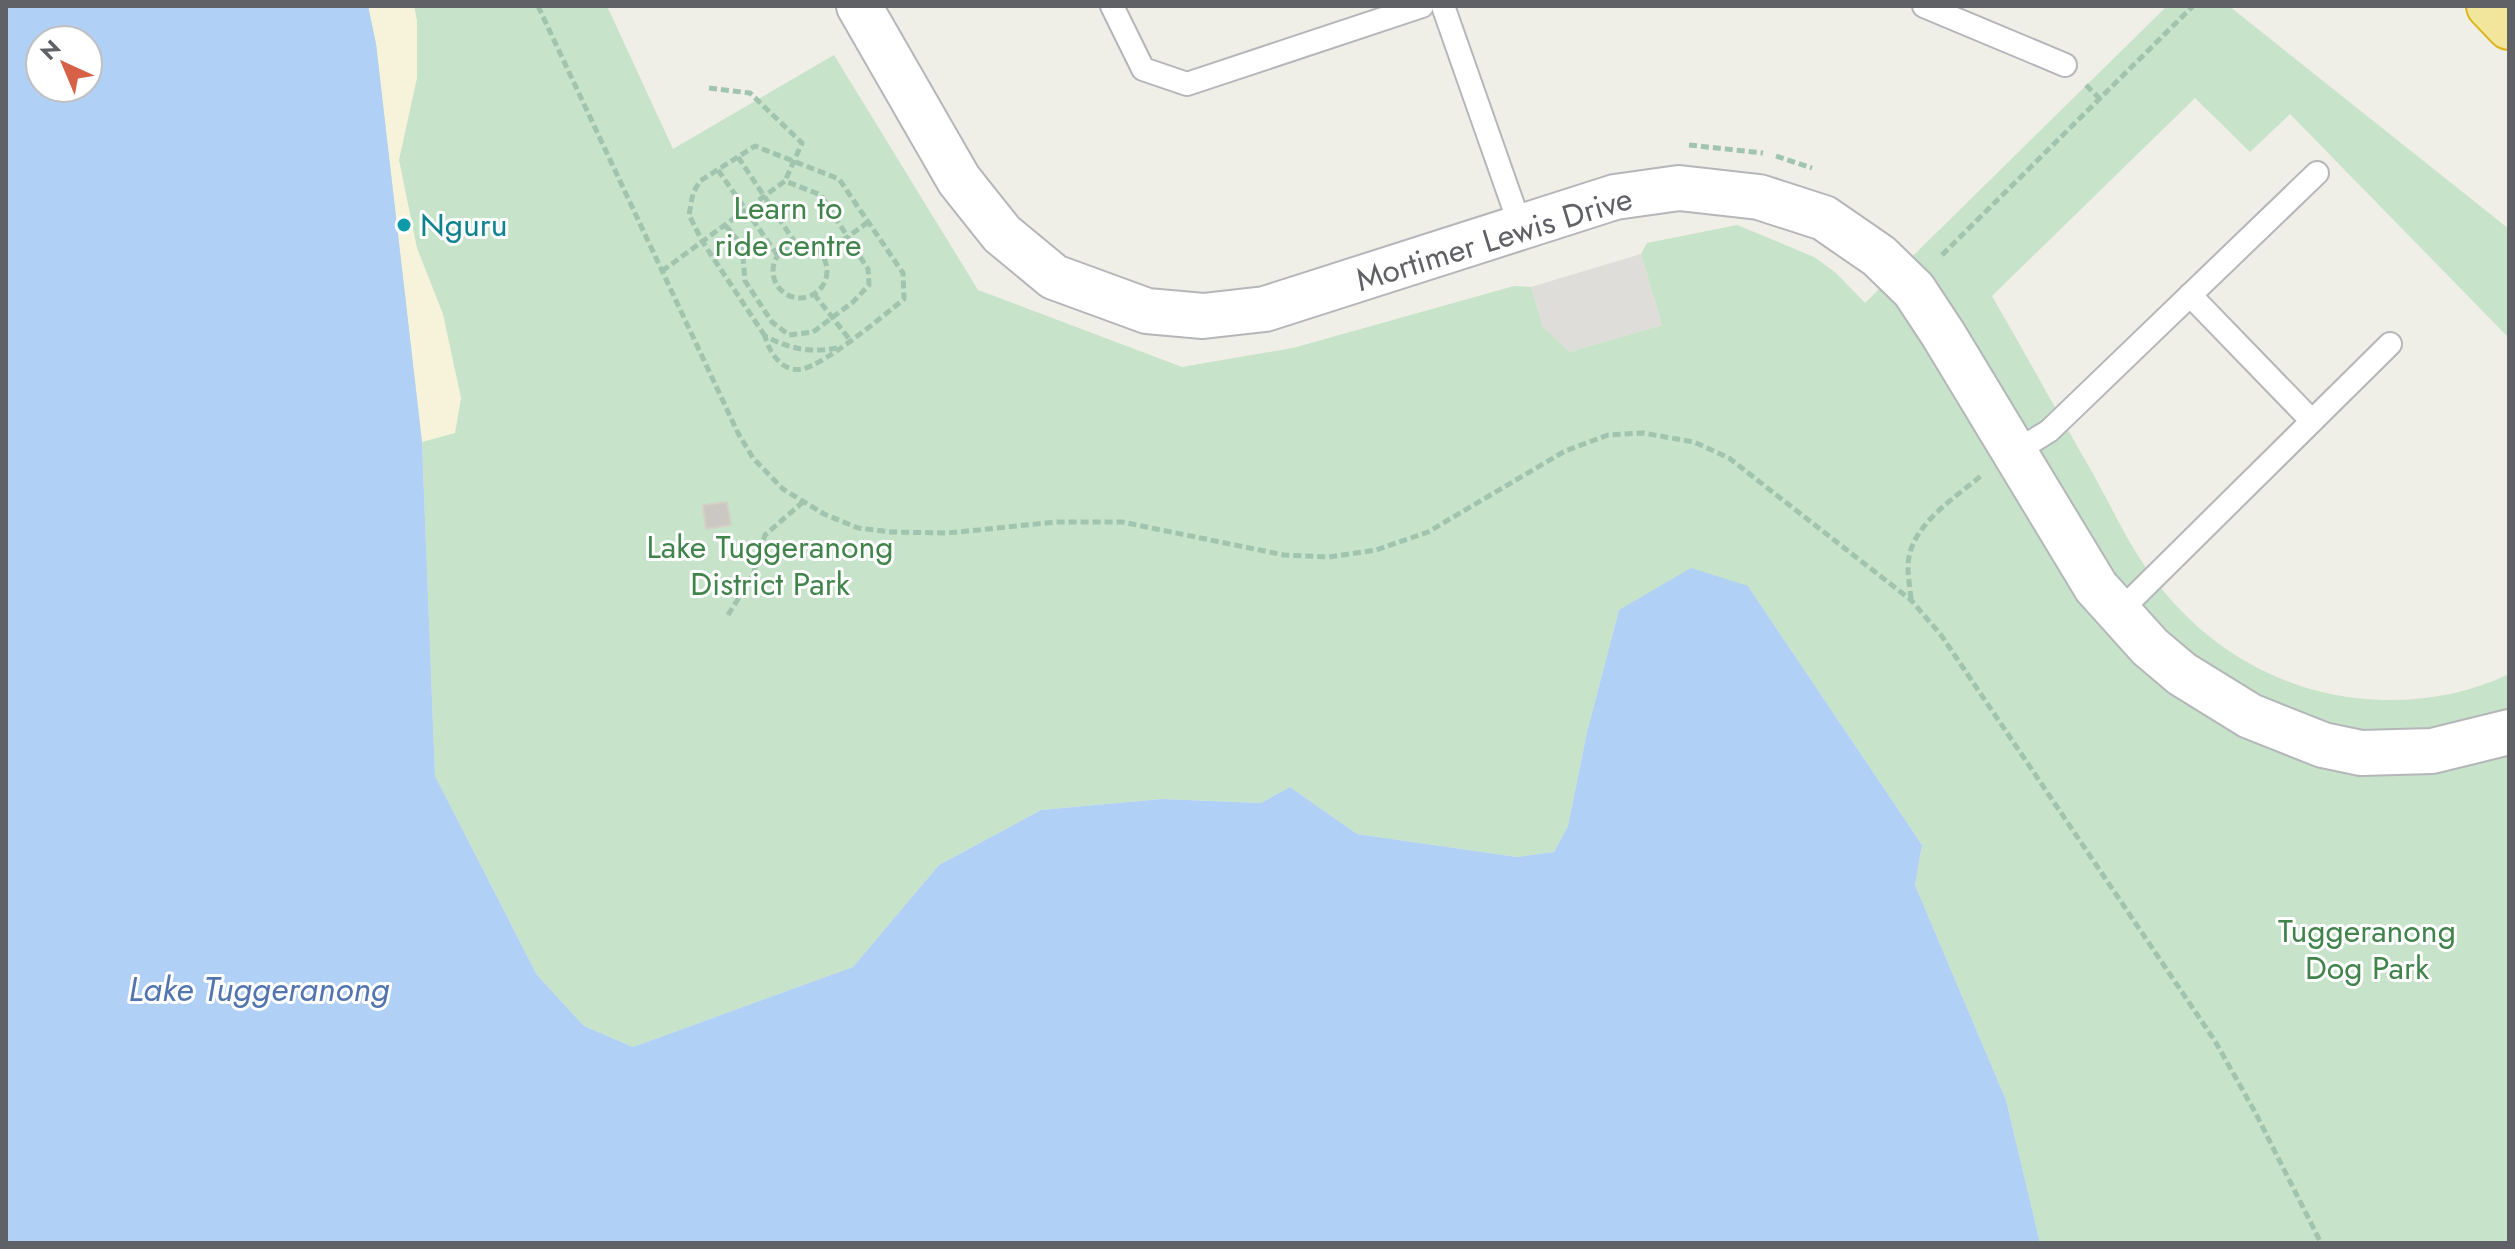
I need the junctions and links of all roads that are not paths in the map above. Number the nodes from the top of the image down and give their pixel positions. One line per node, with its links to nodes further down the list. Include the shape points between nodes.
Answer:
1 (859, 6): 10 (street, Mortimer Lewis Drive, via 959,180 1002,234 1054,277 1104,297 1147,311 1203,316 1265,309)
2 (1112, 6): 3 (lane, via 1143,69 1187,84)
3 (1422, 6)
4 (1443, 6): 10 (lane)
5 (1924, 6): 8 (lane)
6 (2489, 6): 7 (highway)
7 (2509, 27)
8 (2065, 65)
9 (2317, 173): 11 (lane)
10 (1521, 228): 14 (street, Mortimer Lewis Drive, via 1615,197 1679,188 1759,197 1824,218 1879,256 1914,290)
11 (2190, 295): 13 (lane); 14 (lane, via 2049,431)
12 (2390, 344): 13 (lane)
13 (2312, 421): 15 (lane)
14 (2004, 459): 15 (street, Mortimer Lewis Drive)
15 (2119, 612): 16 (street, Mortimer Lewis Drive, via 2182,674 2250,716 2323,745 2361,753 2432,751)
16 (2509, 732)

